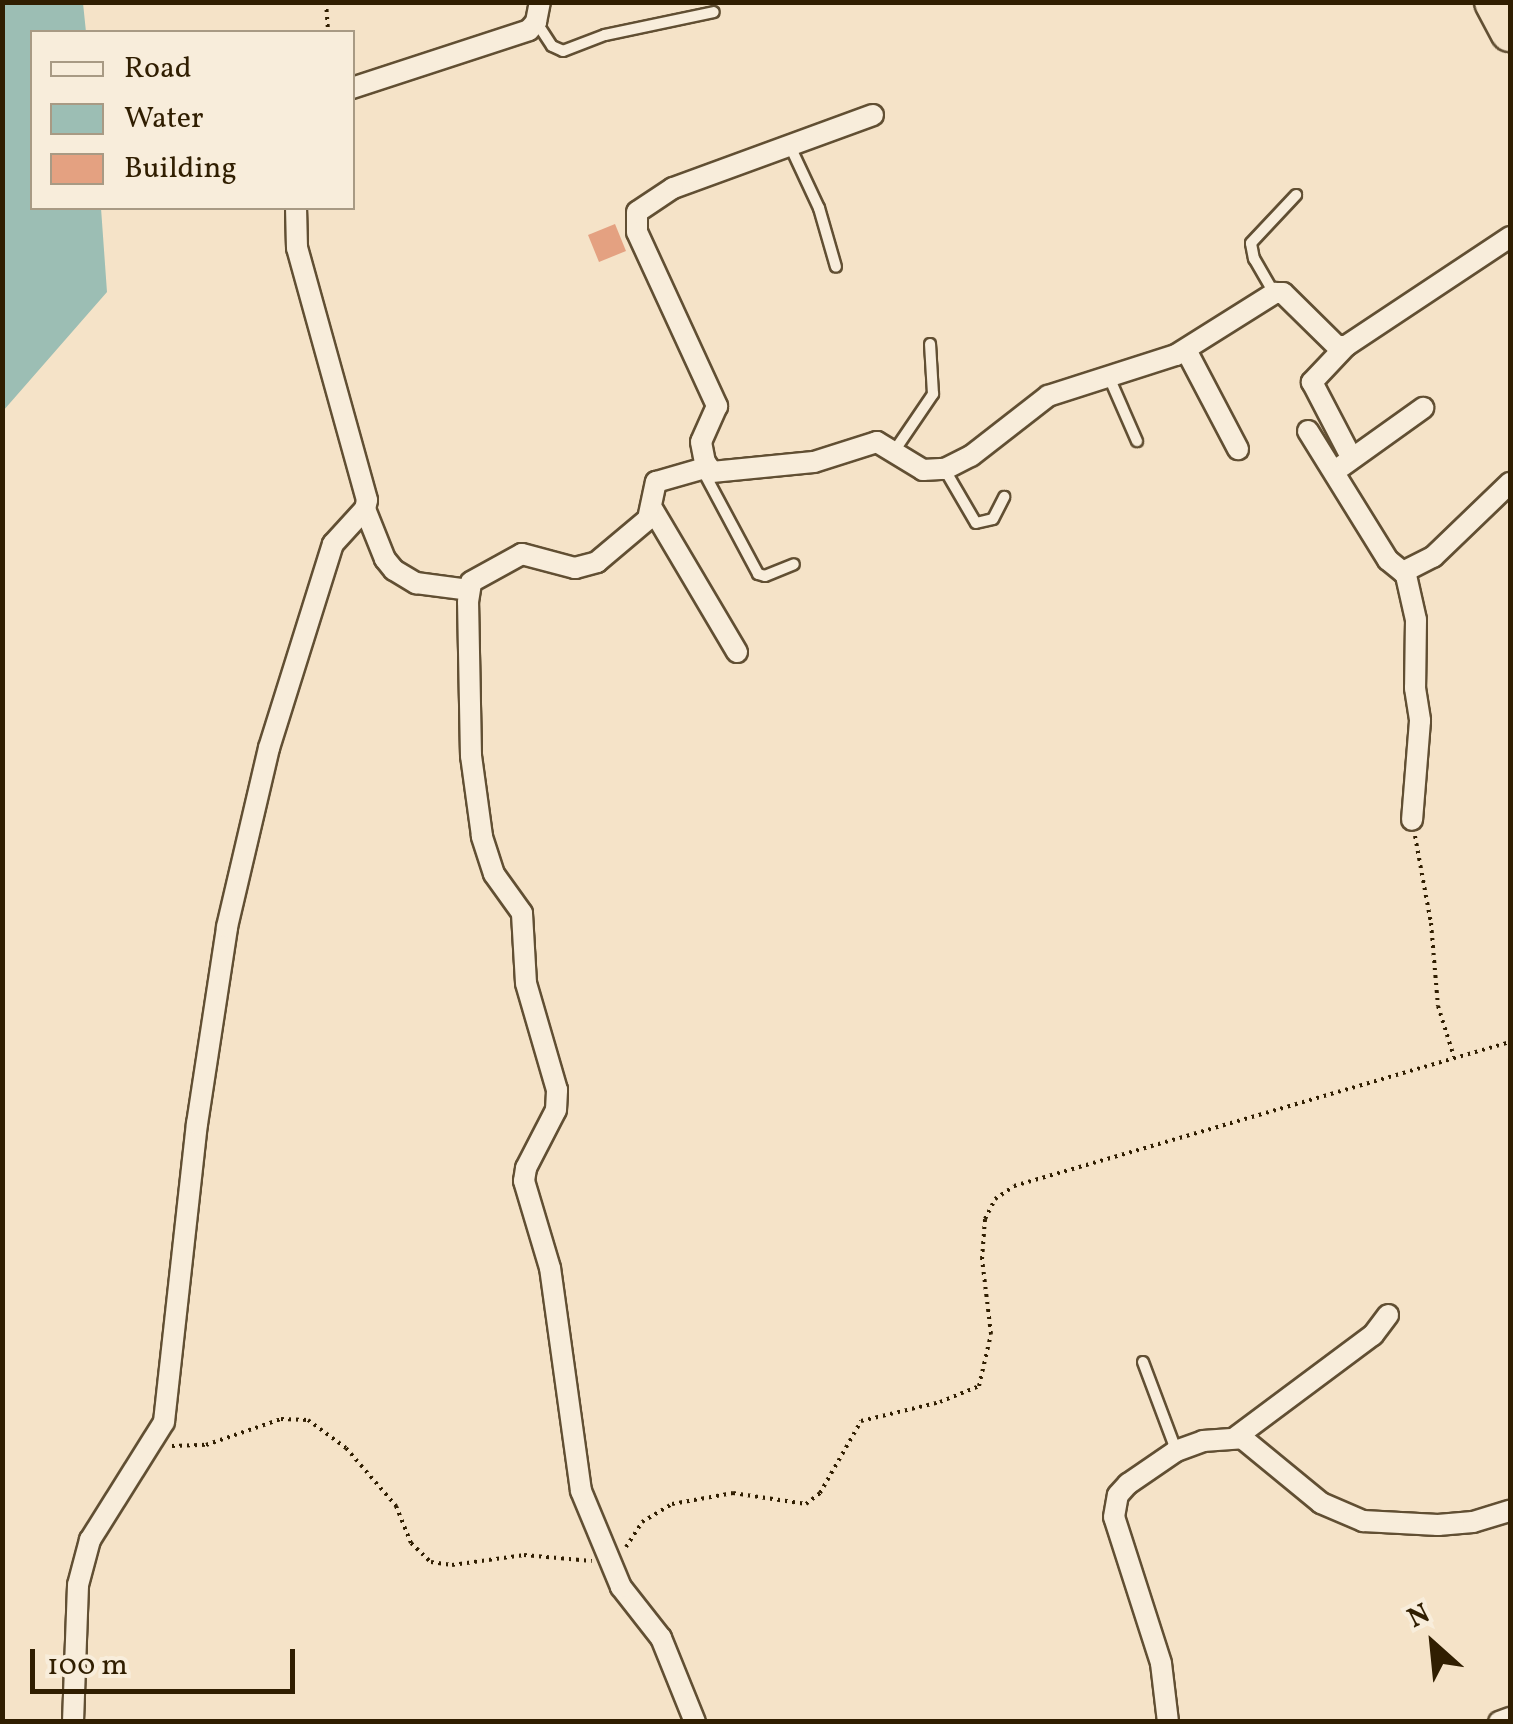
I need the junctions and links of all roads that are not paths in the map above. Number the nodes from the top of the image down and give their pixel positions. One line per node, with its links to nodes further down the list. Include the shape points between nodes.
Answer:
1 (1494, 2): 4 (highway)
2 (538, 12): 3 (lane, via 552,46 563,51); 5 (street, via 506,40)
3 (714, 12)
4 (1510, 32)
5 (355, 87)
6 (873, 115): 7 (street)
7 (789, 144): 11 (lane, via 819,208); 23 (street, via 673,188 644,204 634,221 717,406 701,442)
8 (1296, 195): 12 (lane, via 1251,244)
9 (296, 210): 28 (street, via 297,248)
10 (1510, 237): 14 (street)
11 (836, 268)
12 (1275, 293): 14 (street, via 1284,293 1337,346); 15 (street)
13 (930, 344): 21 (lane, via 933,394)
14 (1346, 346): 22 (street, via 1312,382)
15 (1186, 350): 16 (street); 20 (street)
16 (1109, 376): 19 (lane); 24 (street, via 1048,396)
17 (1424, 408): 22 (street)
18 (1308, 431): 25 (street)
19 (1138, 442)
20 (1238, 449)
21 (895, 450): 23 (street, via 876,442 814,462); 24 (street, via 923,470)
22 (1351, 457): 25 (street)
23 (705, 468): 29 (street, via 656,482); 30 (lane, via 758,574)
24 (945, 469): 27 (lane, via 976,524 994,519)
25 (1334, 475): 31 (street, via 1388,560)
26 (1510, 483): 31 (street, via 1433,557)
27 (1004, 497)
28 (366, 509): 32 (street, via 394,570 416,582); 41 (street, via 333,544 270,748 227,927 164,1422 90,1540 78,1585)
29 (653, 510): 32 (street, via 597,562 574,568 522,554 481,574); 33 (street)
30 (794, 564)
31 (1405, 571): 34 (street, via 1416,620 1420,721)
32 (469, 590): 42 (street, via 471,756 482,836 494,874 522,912 526,982 557,1090 556,1110 524,1181 550,1268 581,1492 635,1609 661,1638)
33 (736, 652)
34 (1412, 820)
35 (1388, 1315): 37 (street, via 1373,1335)
36 (1143, 1362): 38 (lane)
37 (1236, 1437): 38 (street); 39 (street, via 1345,1516 1438,1525)
38 (1176, 1451): 43 (street, via 1128,1484 1114,1517 1161,1663)
39 (1510, 1511)
40 (1510, 1718): 44 (street)
41 (73, 1722)
42 (695, 1722)
43 (1168, 1722)
44 (1499, 1722)

